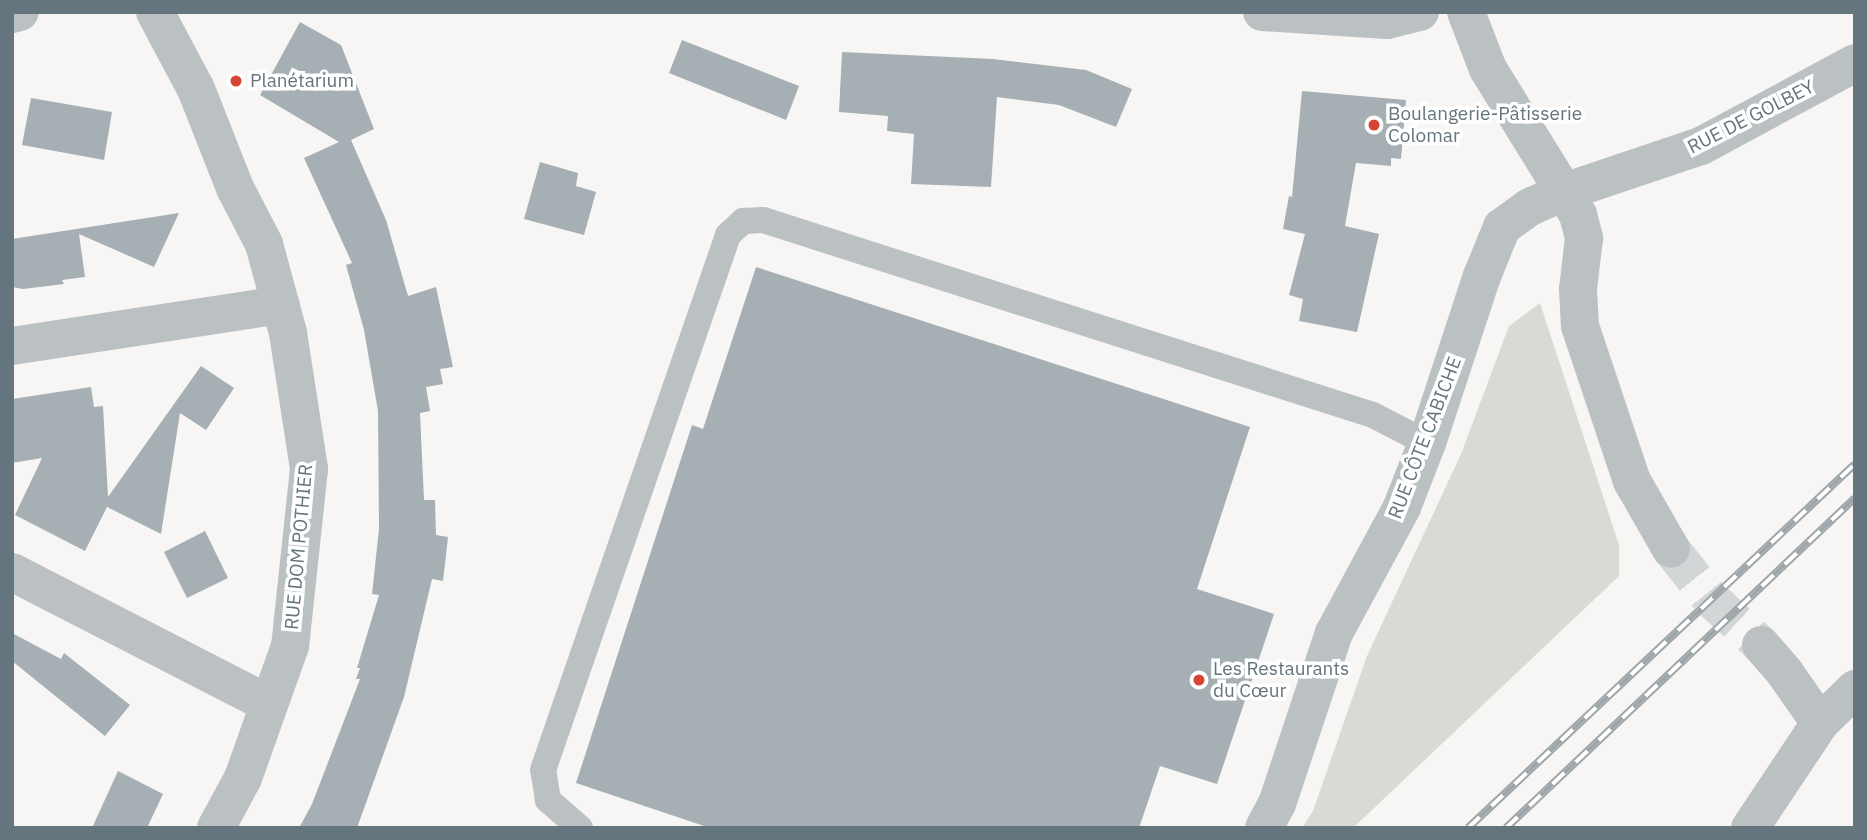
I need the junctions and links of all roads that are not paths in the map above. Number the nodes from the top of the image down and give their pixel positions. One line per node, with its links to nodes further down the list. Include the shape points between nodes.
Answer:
1 (20, 12): 6 (street)
2 (155, 12): 9 (street, RUE DOM POTHIER, via 197,89 235,188 264,244)
3 (1262, 12): 4 (street, via 1387,20)
4 (1420, 12)
5 (1466, 12): 8 (street, via 1488,69)
6 (12, 14)
7 (1855, 63): 8 (street, RUE DE GOLBEY, via 1701,146)
8 (1564, 192): 11 (street, RUE CÔTE CABICHE, via 1530,207 1502,227); 12 (street, via 1578,215 1584,238 1578,289 1580,326 1632,481)
9 (281, 305): 10 (street); 16 (street, RUE DOM POTHIER, via 309,469 290,646)
10 (12, 346)
11 (1427, 443): 19 (lane, via 1360,411 763,219 743,221 728,235 543,770 548,800); 20 (street, RUE CÔTE CABICHE, via 1402,507 1334,633 1277,804)
12 (1671, 549)
13 (12, 572): 16 (street)
14 (1761, 645): 17 (street)
15 (1855, 689): 17 (street)
16 (269, 704): 18 (street, RUE DOM POTHIER, via 243,778)
17 (1820, 723): 21 (street)
18 (216, 828)
19 (580, 828)
20 (1264, 828)
21 (1750, 828)

